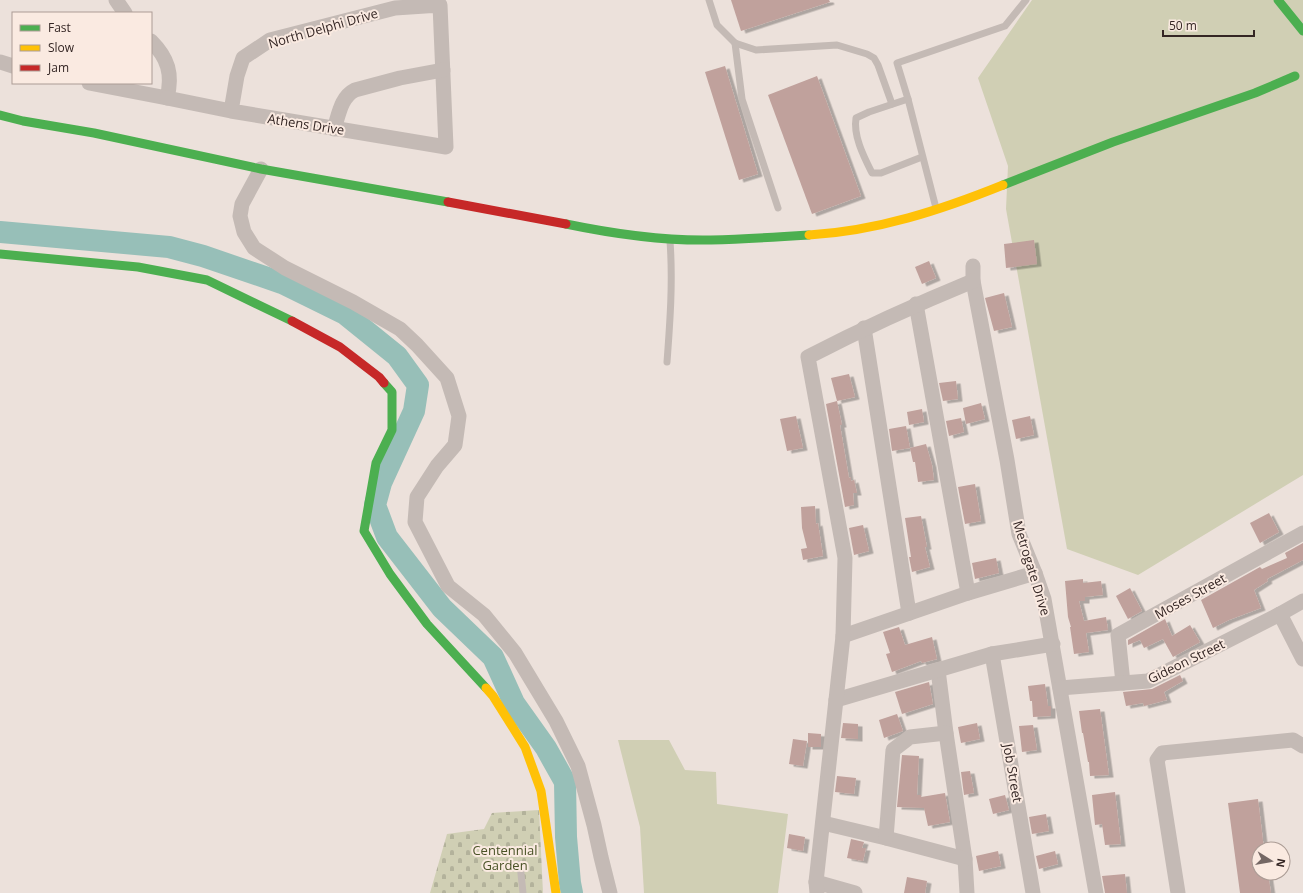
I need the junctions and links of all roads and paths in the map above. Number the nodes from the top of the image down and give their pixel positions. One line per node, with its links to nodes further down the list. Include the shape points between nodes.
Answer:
1 (116, 0): 5 (street)
2 (709, 0): 8 (lane, via 717,25)
3 (1026, 0): 15 (lane, via 1005,26 897,63)
4 (1278, 0): 6 (street)
5 (123, 12)
6 (1303, 31)
7 (152, 42): 14 (street, via 167,62 170,86)
8 (735, 43): 16 (lane, via 756,50 837,45 867,54 874,58 878,65); 23 (lane, via 742,99)
9 (0, 62): 10 (street)
10 (12, 66)
11 (443, 70): 17 (street, North Delphi Drive, via 440,5 395,8 270,40 243,58); 19 (street, via 355,90 348,94 342,104); 20 (street, North Delphi Drive)
12 (1295, 76): 24 (street, via 1255,93 1113,142)
13 (94, 84): 14 (street, Athens Drive)
14 (167, 98): 17 (street, Athens Drive)
15 (908, 99): 16 (lane); 21 (lane)
16 (892, 104): 21 (lane, via 856,118 857,138 872,172 881,174)
17 (231, 111): 19 (street, Athens Drive)
18 (0, 115): 22 (street)
19 (334, 128): 20 (street, Athens Drive)
20 (446, 147)
21 (922, 157): 24 (lane)
22 (261, 169): 25 (street, via 607,233); 55 (street, via 242,204 240,216 244,232 254,248 285,268 400,329 448,378 459,416 455,445 437,466 417,497 415,522 448,586 484,615 515,653 556,721 578,766)
23 (778, 208)
24 (937, 209): 25 (street, via 877,226 825,234)
25 (670, 239): 31 (lane, via 671,313)
26 (0, 254): 54 (street, via 138,267 207,280 283,316 340,347 379,377 392,392 392,430 376,463 364,531 390,574 427,624 493,696 525,747 541,791)
27 (972, 266): 28 (street, Metrogate Drive)
28 (973, 281): 29 (street); 33 (street, Metrogate Drive, via 1019,534)
29 (916, 304): 30 (street); 34 (street)
30 (864, 328): 36 (street); 38 (street, via 808,357 845,558)
31 (667, 362)
32 (1303, 534): 43 (street, Moses Street, via 1118,635)
33 (1035, 572): 34 (street); 39 (street, Metrogate Drive, via 1044,599)
34 (968, 593): 36 (street)
35 (1303, 601): 37 (street, Gideon Street)
36 (909, 613): 38 (street)
37 (1280, 614): 41 (street); 43 (street, Gideon Street, via 1148,681)
38 (843, 636): 45 (street)
39 (1053, 644): 40 (street); 44 (street, Metrogate Drive)
40 (992, 654): 42 (street); 58 (street, Job Street)
41 (1303, 659)
42 (938, 670): 45 (street); 46 (street)
43 (1123, 683): 44 (street, Gideon Street)
44 (1060, 688): 59 (street, Metrogate Drive)
45 (836, 700): 48 (street)
46 (946, 734): 49 (street, via 910,737 893,750); 50 (street)
47 (1303, 746): 60 (street, via 1293,740 1162,753 1158,757)
48 (823, 823): 49 (street); 52 (street)
49 (886, 838): 50 (street)
50 (965, 859): 57 (street)
51 (520, 864): 53 (lane)
52 (817, 888): 56 (street)
53 (524, 893)
54 (556, 893)
55 (610, 893)
56 (855, 893)
57 (967, 893)
58 (1033, 893)
59 (1096, 893)
60 (1178, 893)

